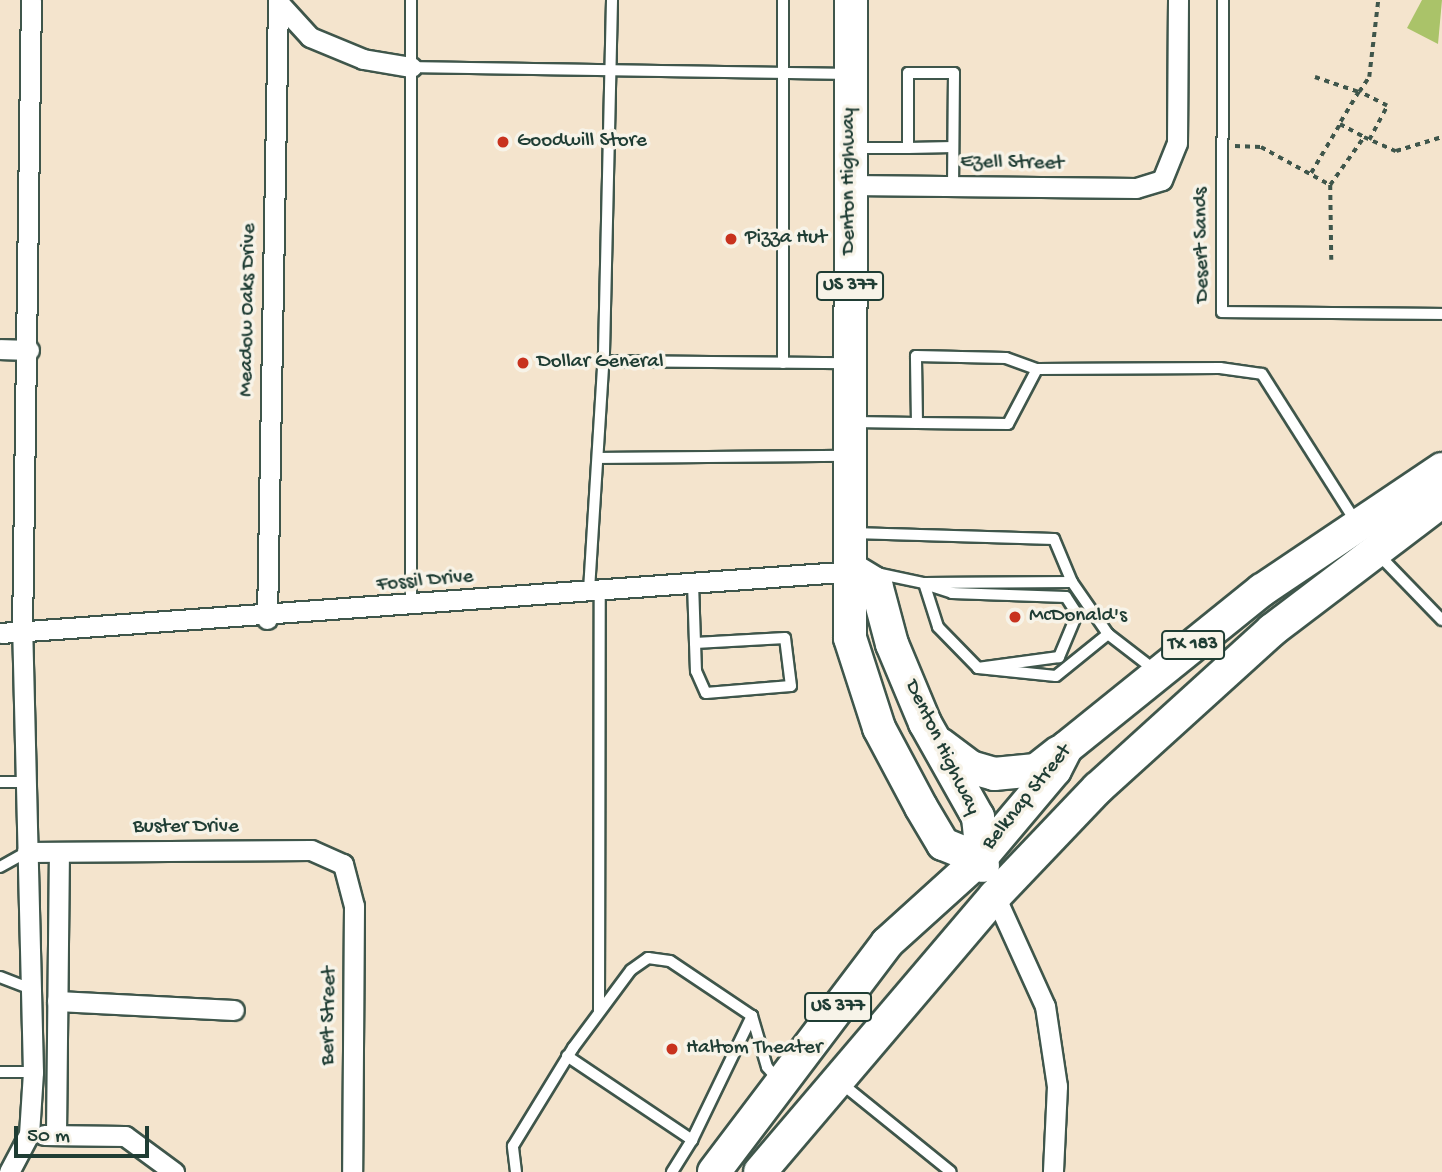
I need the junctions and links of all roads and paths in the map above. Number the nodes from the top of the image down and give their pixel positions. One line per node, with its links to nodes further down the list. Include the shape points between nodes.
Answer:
1 (31, 0): 31 (street)
2 (411, 0): 10 (lane)
3 (612, 0): 12 (lane)
4 (783, 0): 13 (lane)
5 (852, 0): 11 (main road, Denton Highway / US 377)
6 (1178, 0): 27 (street, Ezell Street, via 1177,143 1168,172 1136,188)
7 (1223, 0): 20 (lane, Desert Sands)
8 (1378, 0): 15 (path, via 1370,77)
9 (278, 1): 10 (street, Meadow Oaks Drive, via 310,37 362,59); 50 (street, Meadow Oaks Drive)
10 (411, 67): 12 (lane); 49 (lane)
11 (851, 74): 13 (lane); 22 (main road, Denton Highway / US 377)
12 (611, 75): 13 (lane); 32 (lane)
13 (783, 75): 33 (lane)
14 (1315, 77): 15 (path)
15 (1359, 92): 16 (path); 19 (path, via 1387,106)
16 (1340, 124): 17 (path); 24 (path)
17 (1364, 137): 19 (path); 25 (path)
18 (1442, 137): 19 (path, via 1396,151)
19 (1369, 140)
20 (1221, 145): 24 (path, via 1261,147); 29 (lane, Desert Sands, via 1222,313)
21 (953, 147): 23 (lane); 23 (lane, via 954,73 908,73); 27 (lane)
22 (850, 148): 23 (lane); 26 (main road, Denton Highway / US 377)
23 (908, 148)
24 (1311, 173): 25 (path)
25 (1331, 185): 28 (path)
26 (850, 186): 27 (street, Ezell Street); 34 (main road, Denton Highway / US 377)
27 (953, 186)
28 (1331, 260)
29 (1442, 314)
30 (0, 349): 31 (street)
31 (29, 350): 52 (street)
32 (604, 361): 33 (lane); 39 (lane)
33 (783, 363): 34 (lane)
34 (850, 363): 36 (main road, Denton Highway / US 377)
35 (1037, 369): 37 (lane, via 1008,424); 37 (lane, via 1006,358 916,356); 43 (lane, via 1220,368 1262,374)
36 (849, 422): 37 (lane); 38 (main road, Denton Highway / US 377)
37 (917, 422)
38 (849, 456): 39 (lane); 42 (main road, Denton Highway / US 377)
39 (599, 458): 48 (lane)
40 (1442, 469): 43 (main road, Belknap Street / TX 183)
41 (1442, 501): 43 (main road, Belknap Street / TX 183)
42 (849, 533): 44 (main road, Denton Highway / US 377); 45 (lane, via 1054,538)
43 (1366, 538): 51 (lane); 57 (main road, Belknap Street / TX 183); 66 (main road, Belknap Street / TX 183, via 1170,718)
44 (854, 571): 46 (street, Fossil Drive); 47 (lane); 58 (main road, Denton Highway, via 876,584 892,644); 63 (main road, Denton Highway / US 377, via 850,638 879,728 943,844)
45 (1072, 582): 47 (lane); 54 (lane)
46 (693, 583): 48 (street, Fossil Drive); 55 (lane)
47 (924, 583): 56 (lane, via 938,626); 56 (lane, via 952,593 1066,597 1077,614 1059,657)
48 (595, 590): 49 (street, Fossil Drive); 71 (lane)
49 (411, 606): 50 (street, Fossil Drive)
50 (267, 619): 52 (street, Fossil Drive)
51 (1442, 620)
52 (22, 633): 53 (street, Fossil Drive); 61 (street)
53 (0, 634)
54 (1108, 634): 56 (lane, via 1056,676); 57 (lane)
55 (695, 643): 55 (lane, via 706,693 791,686 785,638)
56 (978, 668)
57 (1157, 673): 59 (main road, Belknap Street / TX 183)
58 (935, 741): 59 (main road, via 970,767 994,774 1035,770); 63 (main road, Denton Highway, via 978,817)
59 (1066, 748): 63 (main road, Belknap Street / TX 183, via 1055,770)
60 (0, 782): 61 (lane)
61 (25, 782): 62 (street)
62 (44, 852): 64 (street, Buster Drive, via 311,850); 65 (lane); 68 (street); 69 (street)
63 (980, 859): 66 (main road, Denton Highway); 77 (main road, Belknap Street / US 377, via 887,943)
64 (343, 864): 83 (street, Bert Street, via 354,906)
65 (0, 867)
66 (995, 896): 76 (main road, Belknap Street / US 377); 89 (street, via 1045,1006 1057,1086)
67 (0, 977): 68 (lane)
68 (31, 989): 75 (street)
69 (57, 1001): 70 (street); 78 (street)
70 (234, 1010)
71 (599, 1012): 72 (lane, via 648,958 670,961); 73 (lane)
72 (752, 1016): 77 (lane, via 767,1067); 80 (lane)
73 (567, 1056): 80 (lane); 84 (lane, via 513,1146)
74 (0, 1072): 75 (lane)
75 (33, 1072): 79 (street)
76 (838, 1080): 87 (main road, Belknap Street / US 377); 88 (lane)
77 (781, 1083): 86 (main road, Belknap Street / US 377)
78 (56, 1129): 79 (street); 82 (street, via 125,1136)
79 (29, 1134): 81 (street)
80 (692, 1140): 85 (lane)
81 (9, 1172)
82 (174, 1172)
83 (352, 1172)
84 (516, 1172)
85 (672, 1172)
86 (714, 1172)
87 (760, 1172)
88 (951, 1172)
89 (1053, 1172)

